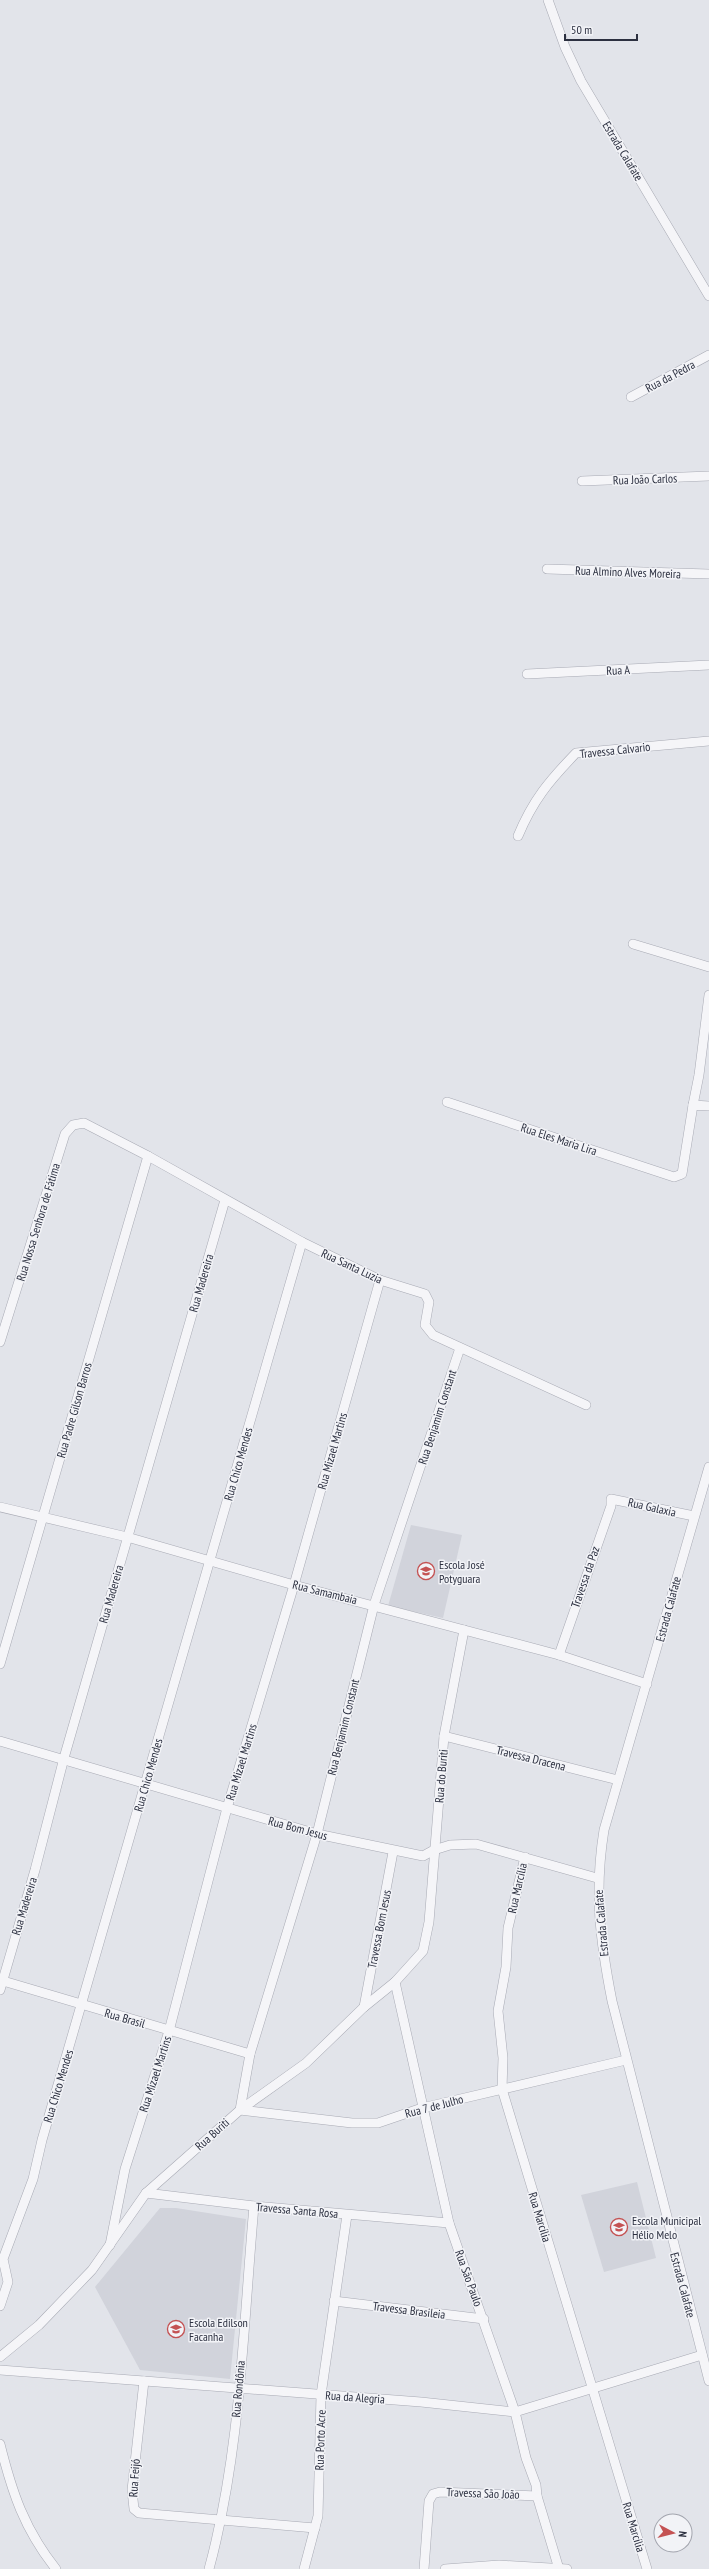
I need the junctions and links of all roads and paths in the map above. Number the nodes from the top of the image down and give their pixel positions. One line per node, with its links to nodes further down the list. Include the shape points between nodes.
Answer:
1 (548, 0): 2 (street, Estrada Calafate, via 581,81)
2 (709, 296)
3 (709, 355): 4 (street, Rua da Pedra)
4 (631, 397)
5 (709, 476): 6 (street, Rua João Carlos)
6 (582, 481)
7 (547, 569): 8 (street, Rua Almino Alves Moreira)
8 (709, 574)
9 (709, 665): 10 (street, Rua A)
10 (527, 674)
11 (709, 741): 12 (street, Travessa Calvario, via 576,753 550,780 530,808)
12 (518, 836)
13 (633, 944): 14 (street)
14 (709, 967)
15 (709, 995): 17 (street)
16 (447, 1102): 17 (street, Rua Eles Maria Lira, via 671,1177 682,1174)
17 (693, 1105): 18 (street)
18 (709, 1106)
19 (94, 1127): 20 (street, Rua Santa Luzia); 24 (street, Rua Nossa Senhora de Fátima, via 73,1124 65,1134)
20 (148, 1156): 21 (street, Rua Santa Luzia); 31 (street, Rua Padre Gilson Barros)
21 (225, 1200): 22 (street, Rua Santa Luzia); 32 (street, Rua Madereira)
22 (302, 1242): 23 (street, Rua Santa Luzia); 33 (street, Rua Chico Mendes)
23 (380, 1280): 25 (street, Rua Santa Luzia, via 425,1294 429,1302 424,1325 426,1329); 34 (street, Rua Mizael Martins)
24 (0, 1342)
25 (460, 1348): 26 (street, Rua Santa Luzia); 35 (street, Rua Benjamim Constant)
26 (586, 1405)
27 (709, 1468): 30 (street, Estrada Calafate)
28 (610, 1499): 30 (street, Rua Galaxia); 37 (street, Travessa da Paz, via 611,1506)
29 (0, 1507): 31 (street, Rua Samambaia)
30 (694, 1516): 39 (street, Estrada Calafate)
31 (44, 1518): 32 (street, Rua Samambaia); 38 (street, Rua Padre Gilson Barros)
32 (127, 1537): 33 (street, Rua Samambaia); 42 (street, Rua Madereira)
33 (210, 1561): 34 (street, Rua Samambaia); 44 (street, Rua Chico Mendes)
34 (294, 1585): 35 (street, Rua Samambaia); 45 (street, Rua Mizael Martins)
35 (374, 1605): 36 (street, Rua Samambaia); 46 (street, Rua Benjamim Constant)
36 (464, 1630): 37 (street, Rua Samambaia); 40 (street, Rua do Buriti)
37 (559, 1655): 39 (street, Rua Samambaia)
38 (0, 1664)
39 (647, 1684): 43 (street, Estrada Calafate)
40 (444, 1736): 43 (street, Travessa Dracena); 47 (street, Rua do Buriti)
41 (0, 1741): 42 (street, Rua Bom Jesus)
42 (64, 1758): 44 (street, Rua Bom Jesus); 53 (street, Rua Madereira, via 35,1870)
43 (618, 1780): 50 (street, Estrada Calafate, via 604,1830)
44 (146, 1783): 45 (street, Rua Bom Jesus); 54 (street, Rua Chico Mendes)
45 (227, 1808): 46 (street, Rua Bom Jesus); 56 (street, Rua Mizael Martins)
46 (317, 1834): 48 (street, Rua Bom Jesus); 57 (street, Rua Benjamim Constant)
47 (434, 1850): 48 (street, Rua Bom Jesus, via 424,1856); 49 (street, Rua Bom Jesus, via 460,1844 476,1844); 51 (street, Rua do Buriti)
48 (393, 1852): 55 (street, Travessa Bom Jesus)
49 (525, 1857): 50 (street, Rua Bom Jesus); 59 (street, Rua Marcília, via 508,1928 506,1967 498,2011 504,2058)
50 (597, 1878): 58 (street, Estrada Calafate, via 603,1955)
51 (429, 1922): 52 (street, Rua Buriti, via 422,1951)
52 (395, 1982): 55 (street, Rua Buriti); 60 (street, Rua São Paulo)
53 (0, 1984): 54 (street, Rua Brasil)
54 (82, 2006): 56 (street, Rua Brasil); 68 (street, Rua Chico Mendes, via 33,2179 3,2258 8,2282)
55 (364, 2007): 61 (street, Rua Buriti, via 306,2063)
56 (169, 2031): 57 (street, Rua Brasil); 66 (street, Rua Mizael Martins, via 125,2169)
57 (250, 2054): 61 (street, Rua Benjamim Constant)
58 (626, 2060): 59 (street, Rua 7 de Julho); 70 (street, Estrada Calafate)
59 (502, 2089): 60 (street, Rua 7 de Julho); 76 (street, Rua Marcília)
60 (422, 2108): 61 (street, Rua 7 de Julho, via 378,2123 352,2123); 65 (street, Rua São Paulo)
61 (240, 2110): 62 (street, Rua Buriti)
62 (146, 2193): 63 (street, Travessa Santa Rosa); 66 (street, Rua Buriti)
63 (254, 2206): 64 (street, Travessa Santa Rosa); 75 (street, Rua Rondônia)
64 (347, 2215): 65 (street, Travessa Santa Rosa); 67 (street, Rua Porto Acre)
65 (449, 2223): 69 (street, Rua São Paulo)
66 (110, 2246): 71 (street, Rua Buriti, via 92,2270 39,2325)
67 (334, 2301): 69 (street, Travessa Brasileia); 77 (street, Rua Porto Acre)
68 (0, 2306)
69 (484, 2319): 78 (street, Rua São Paulo)
70 (702, 2355): 74 (street, Estrada Calafate); 76 (street, Rua da Alegria)
71 (0, 2357)
72 (0, 2370): 73 (street, Rua da Alegria)
73 (144, 2381): 75 (street, Rua da Alegria); 81 (street, Rua Feijó, via 132,2490 134,2509 139,2513)
74 (709, 2381)
75 (238, 2388): 77 (street, Rua da Alegria); 81 (street, Rua Rondônia, via 231,2470)
76 (591, 2389): 78 (street, Rua da Alegria); 90 (street, Rua Marcília)
77 (321, 2395): 78 (street, Rua da Alegria); 82 (street, Rua Porto Acre)
78 (515, 2412): 80 (street, Rua São Paulo)
79 (0, 2444): 83 (street, via 19,2512)
80 (537, 2496): 86 (street, Travessa São João, via 440,2492 433,2494 429,2500); 88 (street, Rua São Paulo)
81 (222, 2521): 82 (street, Rua Feijó); 84 (street, Rua Rondônia)
82 (315, 2528): 85 (street, Rua Porto Acre)
83 (56, 2569)
84 (209, 2569)
85 (304, 2569)
86 (424, 2569)
87 (445, 2569): 88 (street, via 499,2565)
88 (559, 2569): 89 (street)
89 (567, 2569)
90 (647, 2569)

